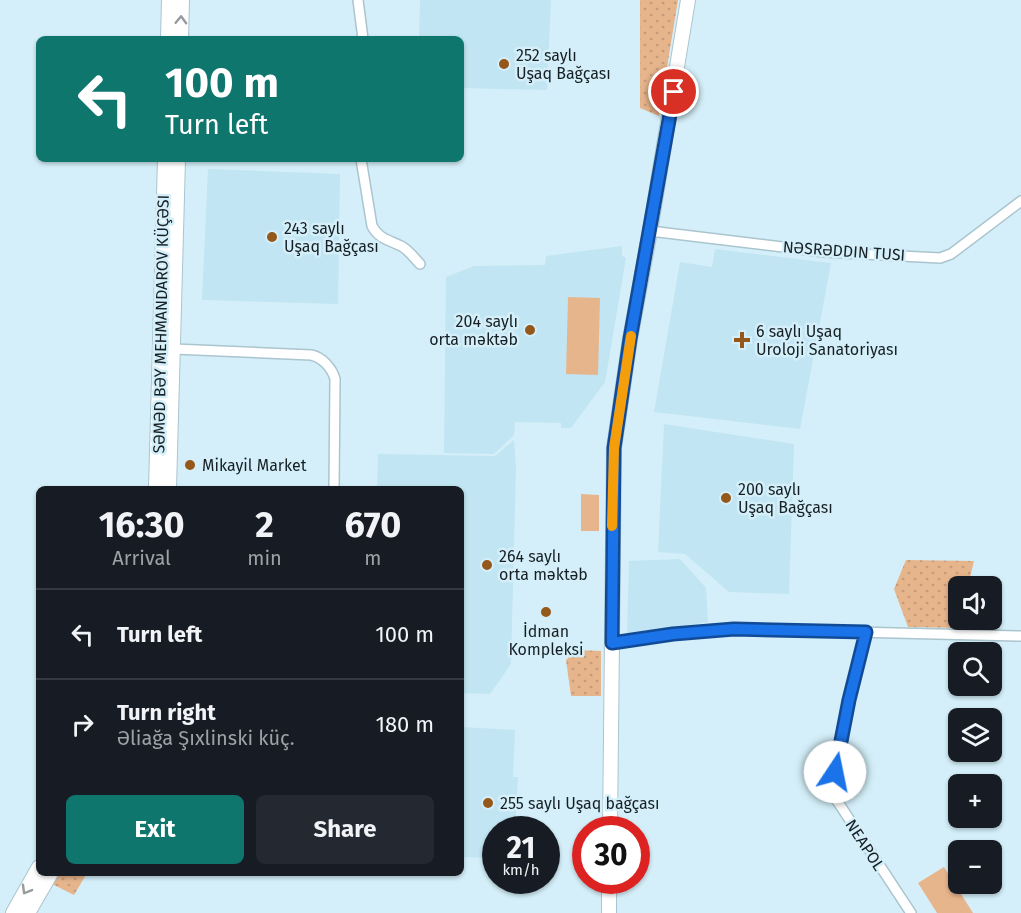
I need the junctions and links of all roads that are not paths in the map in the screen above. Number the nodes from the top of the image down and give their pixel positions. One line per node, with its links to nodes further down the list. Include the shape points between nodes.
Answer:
1 (169, 0): 5 (main road)
2 (182, 0): 6 (main road, one-way to 2)
3 (358, 0): 7 (street)
4 (688, 0): 12 (main road)
5 (168, 36)
6 (181, 36)
7 (363, 36)
8 (165, 162): 15 (main road, SƏMƏD BƏY MEHMANDAROV KÜÇƏSI)
9 (178, 162): 14 (main road, SƏMƏD BƏY MEHMANDAROV KÜÇƏSI)
10 (361, 162): 13 (street, via 376,234 403,246)
11 (1021, 201): 12 (street, NƏSRƏDDIN TUSI, via 951,254 940,258 824,252)
12 (650, 231): 20 (main road, via 614,448)
13 (420, 264)
14 (174, 349): 16 (main road, SƏMƏD BƏY MEHMANDAROV KÜÇƏSI); 17 (street, via 311,355 322,360 335,379)
15 (156, 486)
16 (169, 486)
17 (334, 486)
18 (866, 632): 19 (street); 20 (street, via 725,630); 28 (street, NEAPOL, via 832,793)
19 (1021, 636)
20 (612, 643): 21 (main road)
21 (610, 816)
22 (36, 872): 25 (main road, one-way to 25)
23 (49, 876): 26 (main road)
24 (609, 894): 27 (main road)
25 (13, 913)
26 (28, 913)
27 (609, 913)
28 (910, 913)

